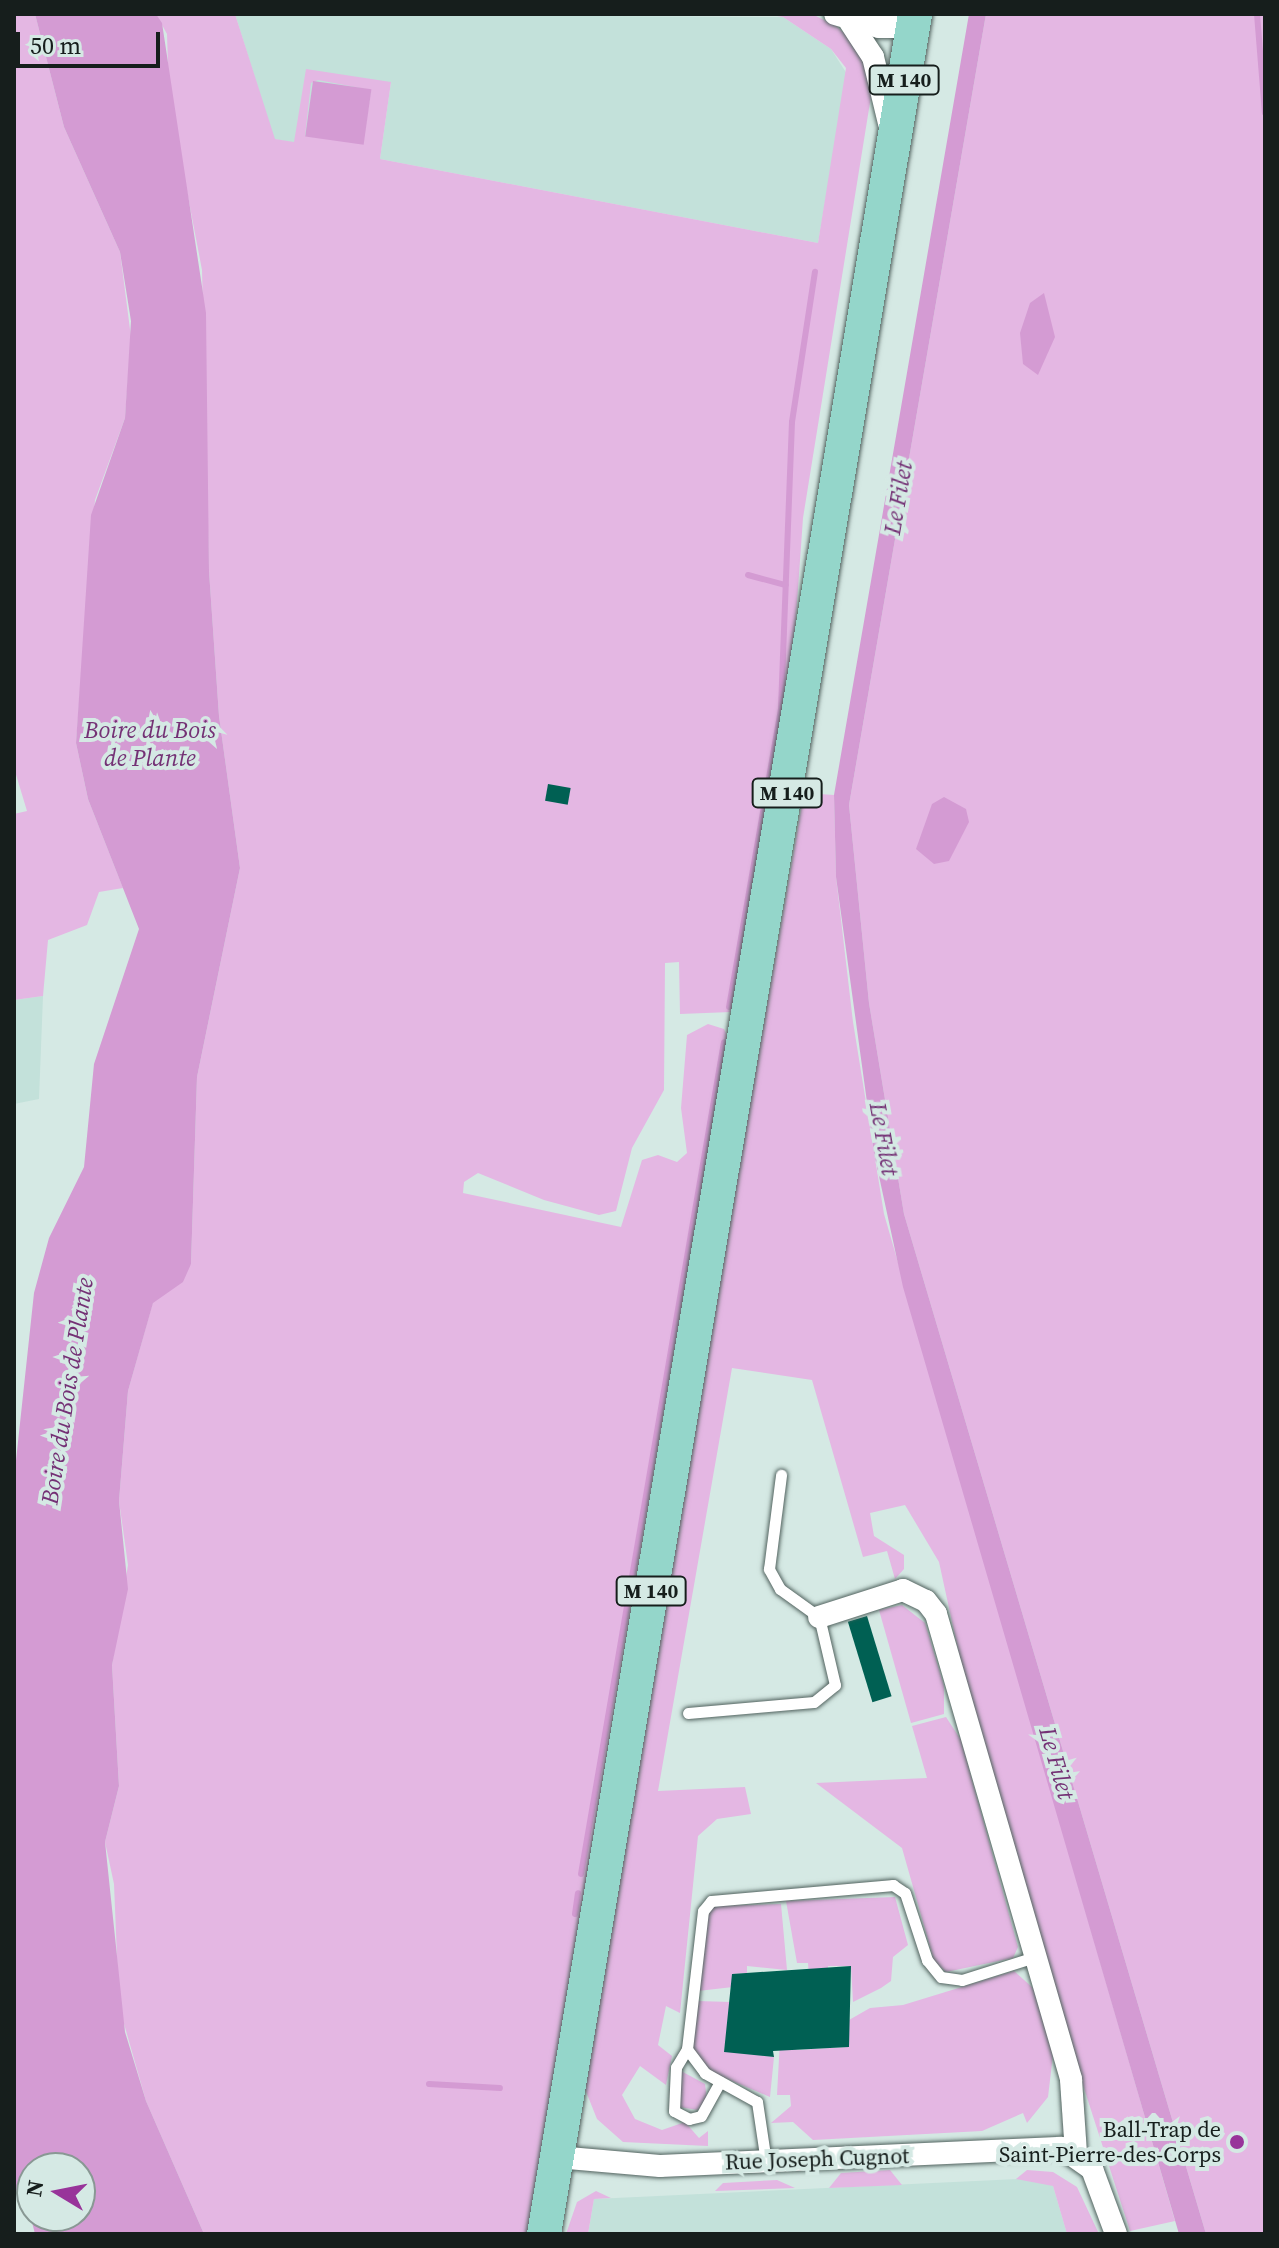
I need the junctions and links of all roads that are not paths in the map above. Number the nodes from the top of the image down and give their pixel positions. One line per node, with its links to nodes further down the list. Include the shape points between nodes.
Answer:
1 (913, 15): 2 (street, via 898,27); 3 (main road, M 140)
2 (842, 18): 3 (street, via 873,57)
3 (893, 141): 11 (main road, M 140)
4 (781, 1475): 5 (lane, via 769,1569 780,1589)
5 (819, 1617): 6 (lane, via 835,1676 831,1695 814,1702); 7 (street, via 903,1590 926,1601 936,1614)
6 (688, 1713)
7 (1035, 1957): 8 (lane, via 962,1980 941,1977 927,1960 905,1893 893,1885 717,1898 703,1911); 10 (street, via 1076,2101)
8 (687, 2049): 9 (lane); 9 (lane, via 676,2067 674,2111 689,2119 701,2116)
9 (720, 2082): 12 (lane, via 757,2102 766,2131)
10 (1076, 2154): 12 (street, Rue Joseph Cugnot, via 1057,2148); 14 (street, via 1096,2176)
11 (557, 2157): 12 (street, Rue Joseph Cugnot, via 637,2166); 13 (main road, M 140)
12 (766, 2162)
13 (544, 2234)
14 (1116, 2234)

